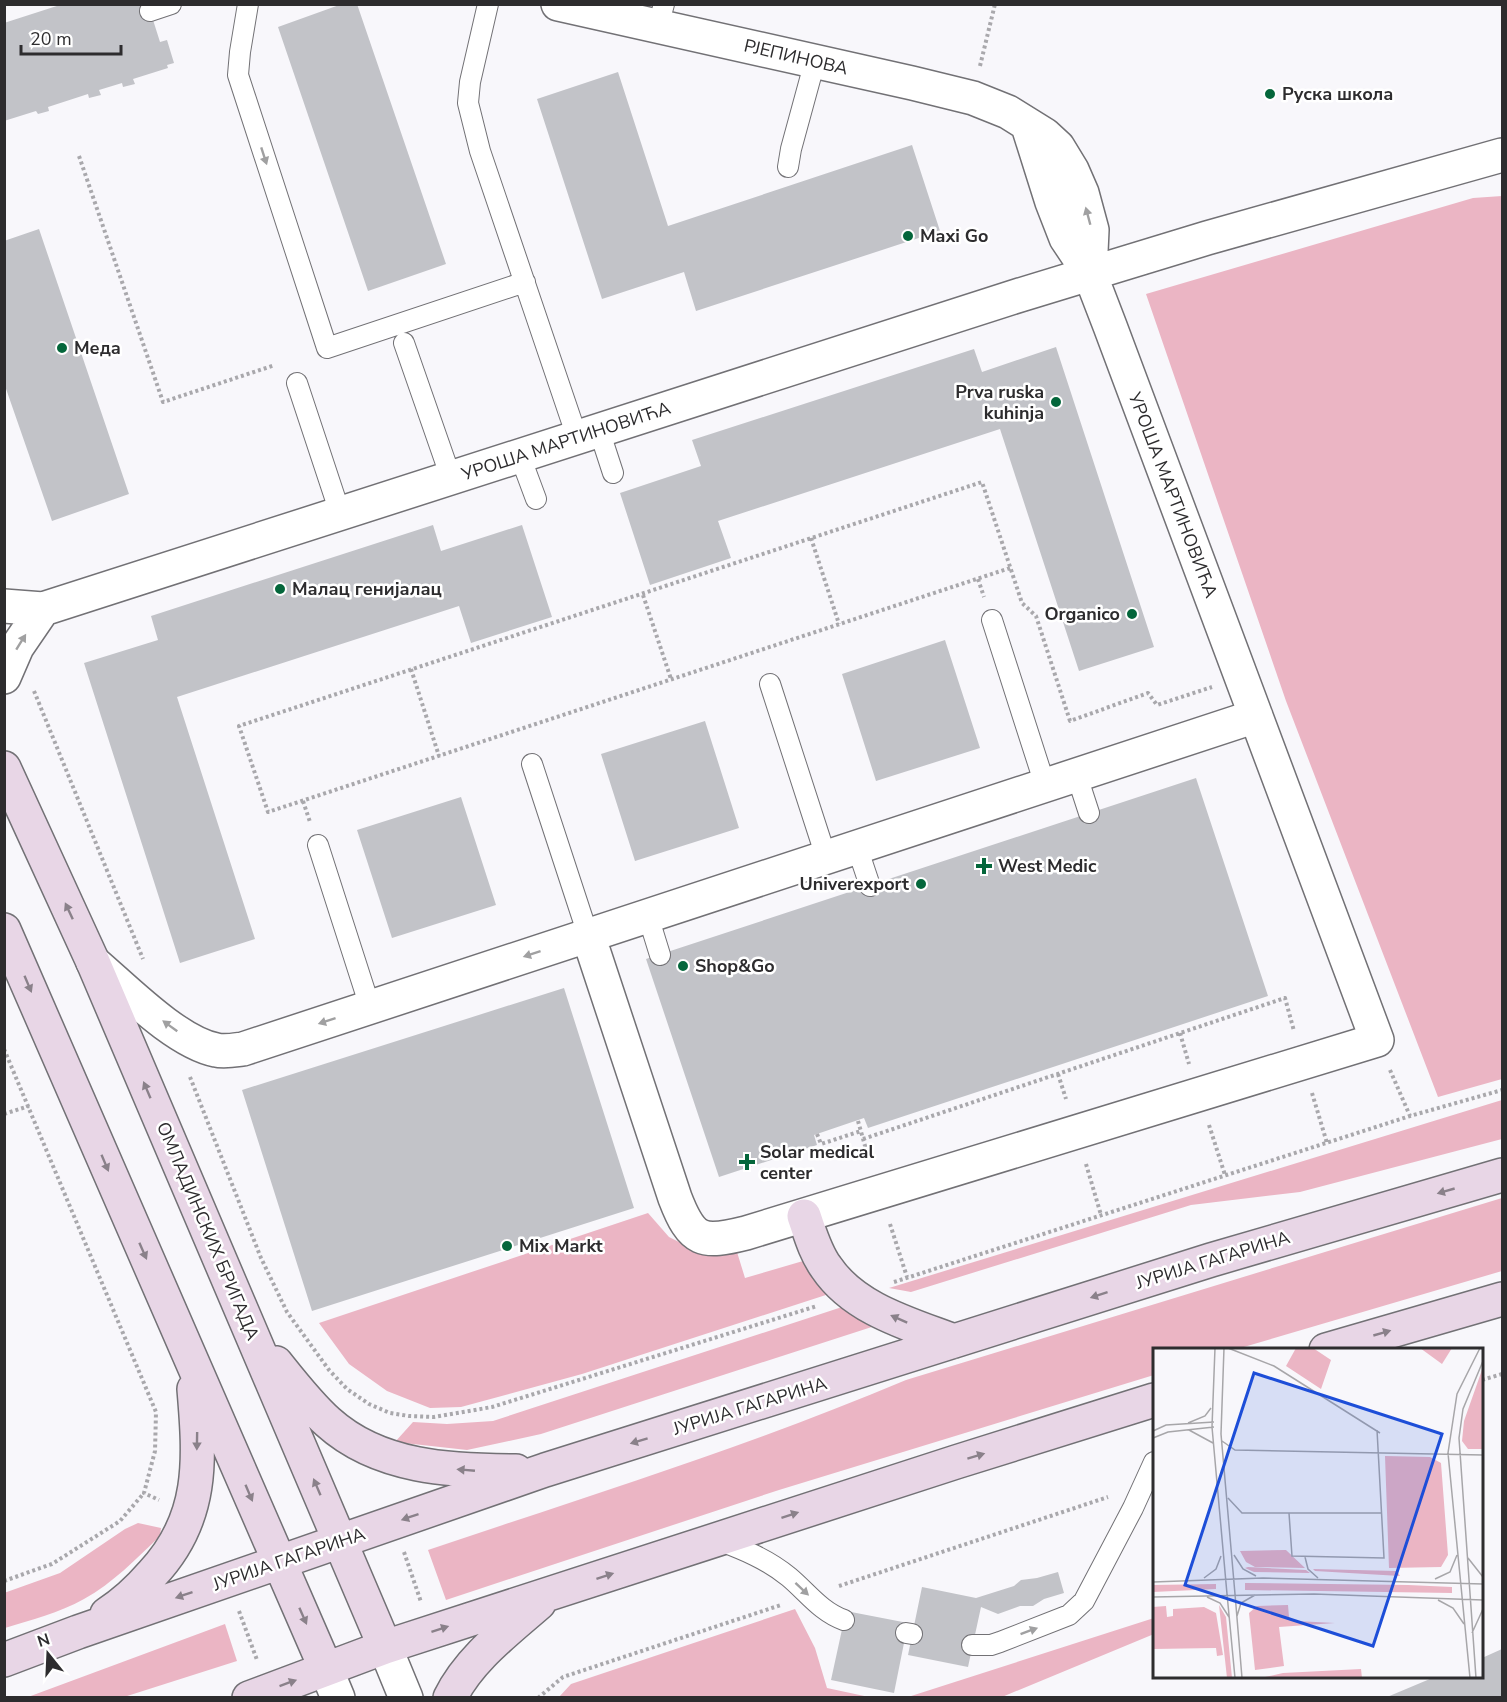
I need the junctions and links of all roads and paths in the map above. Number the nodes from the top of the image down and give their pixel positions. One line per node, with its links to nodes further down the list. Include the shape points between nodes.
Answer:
1 (171, 4): 6 (lane)
2 (248, 4): 16 (lane, one-way to 16, via 238,75)
3 (488, 4): 14 (lane, via 468,103 480,152)
4 (558, 4): 7 (street, РЈЕПИНОВА)
5 (995, 4): 9 (path)
6 (150, 12)
7 (661, 15): 8 (street, РЈЕПИНОВА)
8 (815, 62): 12 (lane); 13 (street, РЈЕПИНОВА, via 973,98 1008,112 1028,126 1066,238)
9 (979, 73)
10 (1503, 155): 13 (street, УРОША МАРТИНОВИЋА)
11 (79, 156): 16 (path, via 163,402)
12 (788, 167)
13 (1090, 274): 18 (street, УРОША МАРТИНОВИЋА); 36 (street, УРОША МАРТИНОВИЋА)
14 (525, 282): 16 (lane); 18 (lane)
15 (404, 343): 21 (lane)
16 (327, 348)
17 (297, 383): 23 (lane)
18 (588, 434): 19 (street, УРОША МАРТИНОВИЋА); 20 (lane)
19 (520, 456): 21 (street, УРОША МАРТИНОВИЋА); 22 (lane)
20 (613, 473)
21 (451, 478): 23 (street, УРОША МАРТИНОВИЋА)
22 (536, 500)
23 (340, 513): 28 (street, УРОША МАРТИНОВИЋА)
24 (811, 538): 25 (path, via 982,482); 26 (path); 30 (path)
25 (1011, 568): 30 (path); 35 (path, via 1022,603 1036,616 1070,721 1148,693 1158,705)
26 (643, 595): 31 (path); 33 (path)
27 (4, 606): 28 (street, УРОША МАРТИНОВИЋА)
28 (43, 609): 32 (street, one-way to 28, via 17,647)
29 (992, 620): 41 (lane)
30 (839, 624): 33 (path)
31 (411, 669): 37 (path); 37 (path, via 239,726 268,812)
32 (4, 677)
33 (671, 680): 37 (path)
34 (770, 684): 45 (lane)
35 (1220, 684)
36 (1256, 716): 40 (street); 54 (street)
37 (439, 756)
38 (532, 764): 49 (lane)
39 (4, 768): 51 (main road, ОМЛАДИНСКИХ БРИГАДА, one-way to 39)
40 (1077, 776): 41 (street); 42 (lane)
41 (1045, 785): 44 (street)
42 (1089, 813)
43 (318, 845): 53 (lane)
44 (857, 847): 45 (street); 46 (lane)
45 (826, 857): 47 (street)
46 (870, 886)
47 (648, 916): 49 (street); 50 (lane)
48 (4, 930): 71 (main road, one-way to 71)
49 (588, 935): 53 (street, one-way to 53); 64 (street, via 685,1222 705,1239 725,1239)
50 (660, 955)
51 (93, 962): 53 (street, one-way to 51, via 243,1049 218,1051 171,1028); 68 (main road, ОМЛАДИНСКИХ БРИГАДА, one-way to 51)
52 (1285, 998): 62 (path)
53 (370, 1007)
54 (1377, 1040): 59 (path); 64 (street)
55 (4, 1049): 57 (path)
56 (1503, 1090): 59 (path)
57 (29, 1106): 58 (path); 79 (path, via 156,1412 155,1451)
58 (4, 1114)
59 (1410, 1116): 65 (path)
60 (861, 1131): 61 (path, via 820,1144)
61 (818, 1134)
62 (863, 1139)
63 (1503, 1175): 69 (main road, ЈУРИЈА ГАГАРИНА, one-way to 69, via 1211,1260)
64 (804, 1216): 69 (main road, one-way to 64, via 851,1296 826,1268)
65 (889, 1284)
66 (1503, 1299): 70 (main road, one-way to 66)
67 (825, 1304): 75 (path, via 492,1407 434,1417)
68 (254, 1336): 77 (main road, one-way to 68, via 436,1468 380,1454 328,1422); 83 (main road, ОМЛАДИНСКИХ БРИГАДА, one-way to 68)
69 (954, 1341): 77 (main road, ЈУРИЈА ГАГАРИНА, one-way to 77)
70 (1333, 1348)
71 (192, 1362): 80 (main road, one-way to 80, via 198,1434 197,1475); 84 (main road, one-way to 84)
72 (1503, 1374): 73 (path)
73 (1483, 1380)
74 (1153, 1401): 82 (main road, one-way to 74)
75 (390, 1413)
76 (1153, 1466): 78 (lane)
77 (545, 1470): 81 (main road, ЈУРИЈА ГАГАРИНА, one-way to 81)
78 (1144, 1485): 87 (path); 91 (lane, one-way to 78, via 1000,1642 1077,1609 1088,1595)
79 (144, 1493): 80 (path); 85 (path, via 120,1521 52,1564)
80 (190, 1514): 89 (main road, via 169,1556 145,1582 114,1609)
81 (394, 1522): 83 (main road, ЈУРИЈА ГАГАРИНА); 90 (path)
82 (716, 1539): 86 (main road, one-way to 82); 87 (lane, one-way to 87, via 773,1565)
83 (340, 1541): 84 (main road, ЈУРИЈА ГАГАРИНА); 92 (main road, ОМЛАДИНСКИХ БРИГАДА)
84 (279, 1562): 89 (main road, ЈУРИЈА ГАГАРИНА, one-way to 89); 94 (main road, one-way to 94)
85 (4, 1581)
86 (549, 1594): 90 (main road, one-way to 86); 97 (main road, via 498,1638 457,1684)
87 (809, 1596): 88 (lane, via 825,1611); 98 (path, via 563,1677)
88 (844, 1620)
89 (78, 1632): 93 (main road, ЈУРИЈА ГАГАРИНА)
90 (431, 1632): 92 (main road)
91 (972, 1645)
92 (385, 1647): 94 (main road); 96 (street, ОМЛАДИНСКИХ БРИГАДА)
93 (4, 1660)
94 (332, 1683): 95 (main road, one-way to 94)
95 (249, 1698)
96 (405, 1698)
97 (450, 1698)
98 (538, 1698)

